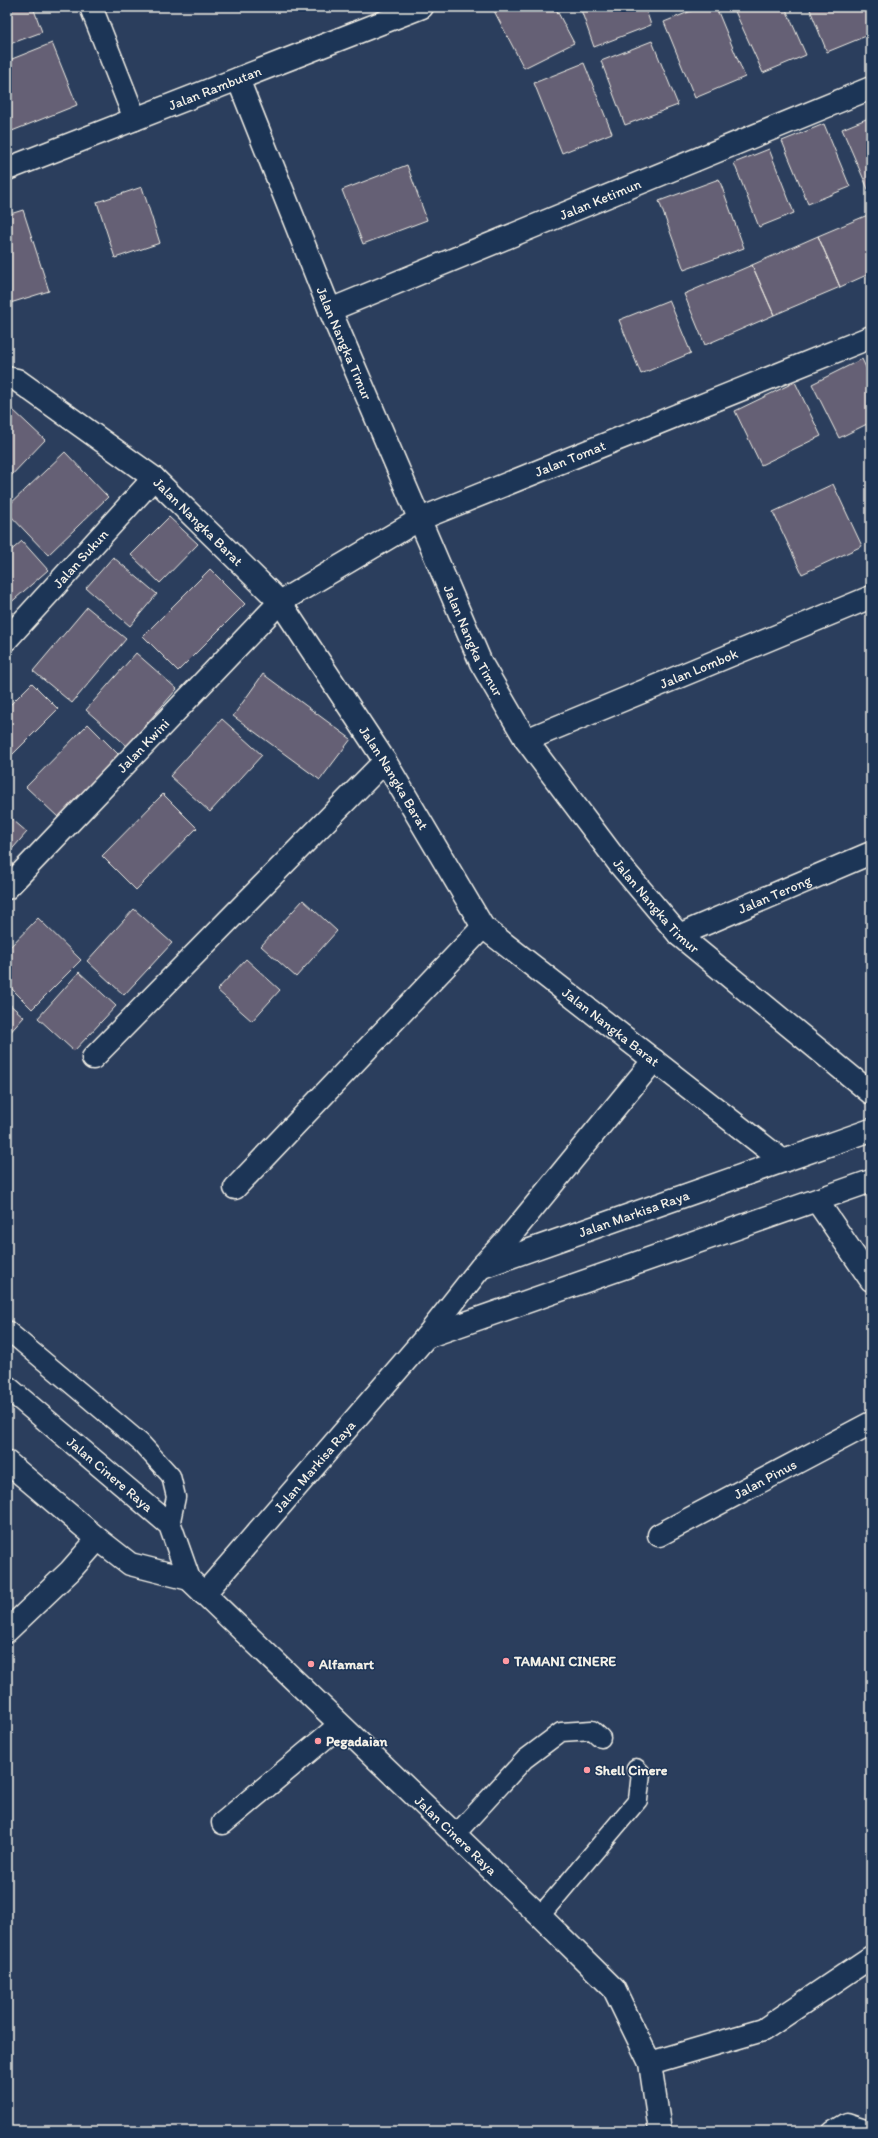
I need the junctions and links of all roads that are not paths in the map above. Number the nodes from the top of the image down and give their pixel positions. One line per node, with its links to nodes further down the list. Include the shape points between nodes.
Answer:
1 (91, 7): 5 (street)
2 (422, 7): 3 (street, Jalan Rambutan)
3 (238, 79): 5 (street, Jalan Rambutan); 7 (street, Jalan Nangka Timur)
4 (871, 88): 7 (street, Jalan Ketimun)
5 (135, 119): 6 (street, Jalan Rambutan)
6 (7, 169)
7 (330, 310): 11 (street, Jalan Nangka Timur)
8 (871, 337): 11 (street, Jalan Tomat)
9 (10, 383): 10 (street, Jalan Nangka Barat)
10 (154, 478): 13 (street, Jalan Nangka Barat); 14 (street, Jalan Sukun)
11 (420, 519): 13 (street, Jalan Tomat); 15 (street, Jalan Nangka Timur, via 481,663)
12 (871, 597): 15 (street, Jalan Lombok)
13 (280, 602): 16 (street, Jalan Nangka Barat); 18 (street, Jalan Kwini)
14 (7, 639)
15 (526, 740): 20 (street, Jalan Nangka Timur, via 620,865)
16 (385, 761): 19 (street, Jalan Nangka Barat); 21 (street)
17 (871, 853): 20 (street, Jalan Terong)
18 (7, 888)
19 (483, 927): 22 (street, Jalan Nangka Barat); 27 (street)
20 (679, 935): 23 (street, Jalan Nangka Timur)
21 (93, 1058)
22 (654, 1060): 25 (street, Jalan Nangka Barat); 29 (street, via 510,1236)
23 (871, 1093)
24 (871, 1130): 25 (street, Jalan Markisa Raya)
25 (783, 1161): 29 (street, Jalan Markisa Raya)
26 (871, 1181): 28 (street, Jalan Markisa Raya)
27 (235, 1188)
28 (816, 1201): 30 (street); 32 (street, Jalan Markisa Raya)
29 (481, 1267): 32 (street, Jalan Markisa Raya)
30 (871, 1280)
31 (7, 1330): 36 (lane, via 141,1443 171,1476 176,1497)
32 (426, 1337): 40 (street, Jalan Markisa Raya)
33 (7, 1387): 36 (street, Jalan Cinere Raya)
34 (871, 1423): 37 (street, Jalan Pinus)
35 (7, 1462): 38 (street)
36 (170, 1524): 39 (street, Jalan Cinere Raya)
37 (659, 1535)
38 (98, 1539): 39 (street, via 130,1564); 41 (street, via 70,1571)
39 (189, 1579): 40 (street, Jalan Cinere Raya)
40 (204, 1594): 42 (street, Jalan Cinere Raya)
41 (7, 1631)
42 (340, 1725): 45 (street); 46 (street, Jalan Cinere Raya)
43 (601, 1738): 46 (lane, via 592,1730 561,1732 525,1760)
44 (636, 1768): 47 (lane, via 641,1773 638,1800)
45 (224, 1823)
46 (455, 1835): 47 (street, Jalan Cinere Raya)
47 (540, 1916): 49 (street, Jalan Cinere Raya, via 614,1990)
48 (871, 1957): 49 (street, via 763,2030)
49 (650, 2063): 50 (street, Jalan Cinere Raya)
50 (660, 2131)
51 (832, 2131): 52 (lane, via 847,2122)
52 (868, 2131)

